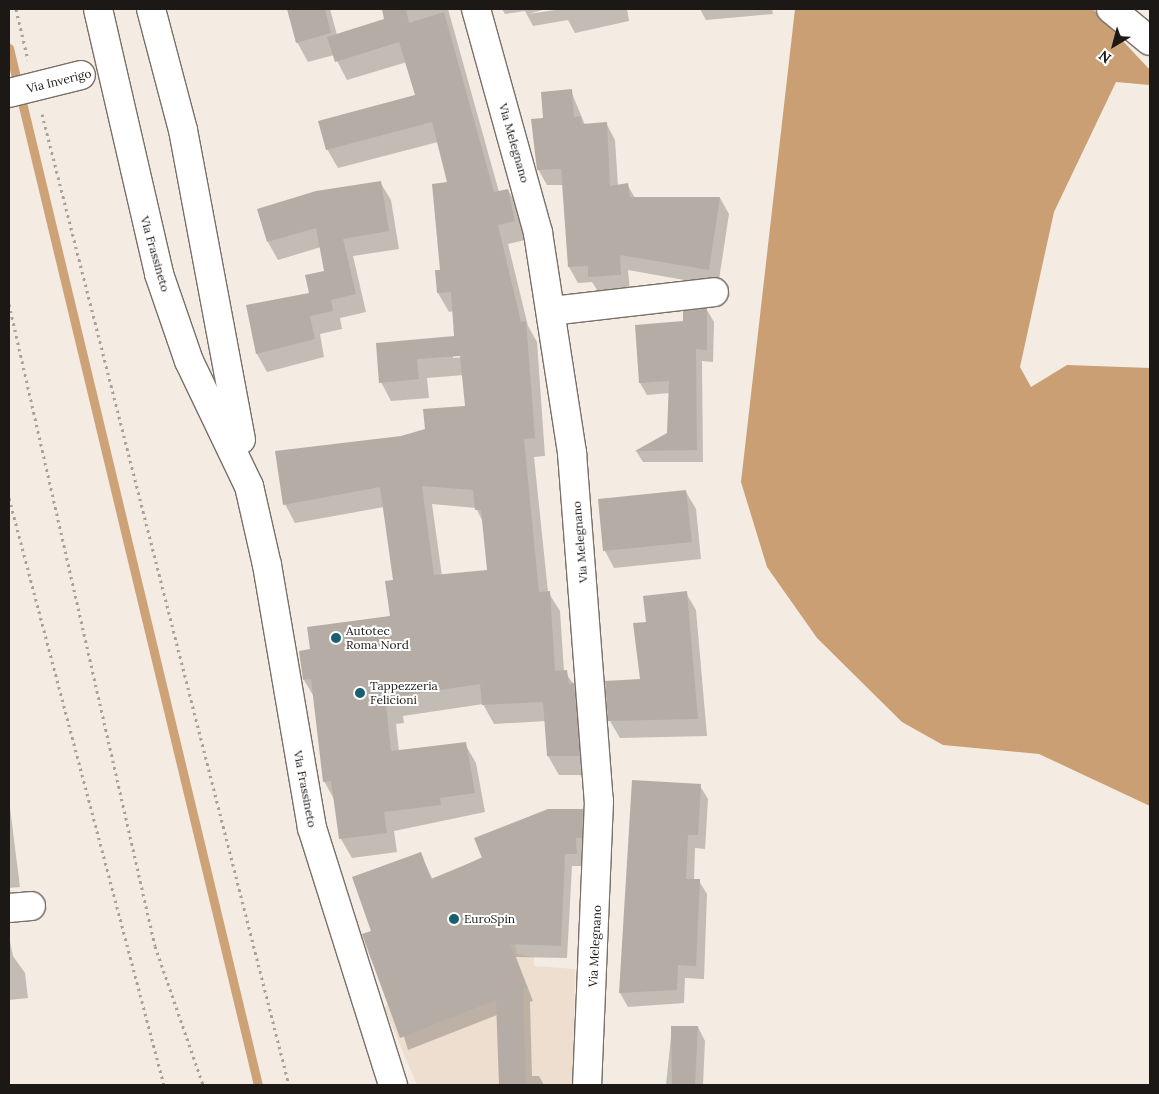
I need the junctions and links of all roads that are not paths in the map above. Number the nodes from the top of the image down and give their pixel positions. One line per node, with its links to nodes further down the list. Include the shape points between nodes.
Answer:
1 (98, 9): 6 (street, Via Frassineto)
2 (151, 9): 10 (street, Via Frassineto, via 186,144)
3 (476, 9): 9 (street, Via Melegnano, via 528,192)
4 (1111, 9): 5 (street)
5 (1150, 41)
6 (108, 68): 7 (street, Via Inverigo, bridge); 10 (street, Via Frassineto, via 159,274 189,361 226,428)
7 (9, 94)
8 (714, 292): 9 (street)
9 (551, 311): 12 (street, Via Melegnano, via 572,453 598,777 599,867)
10 (249, 486): 11 (street, Via Frassineto, via 268,565 312,828)
11 (392, 1085)
12 (587, 1085)

